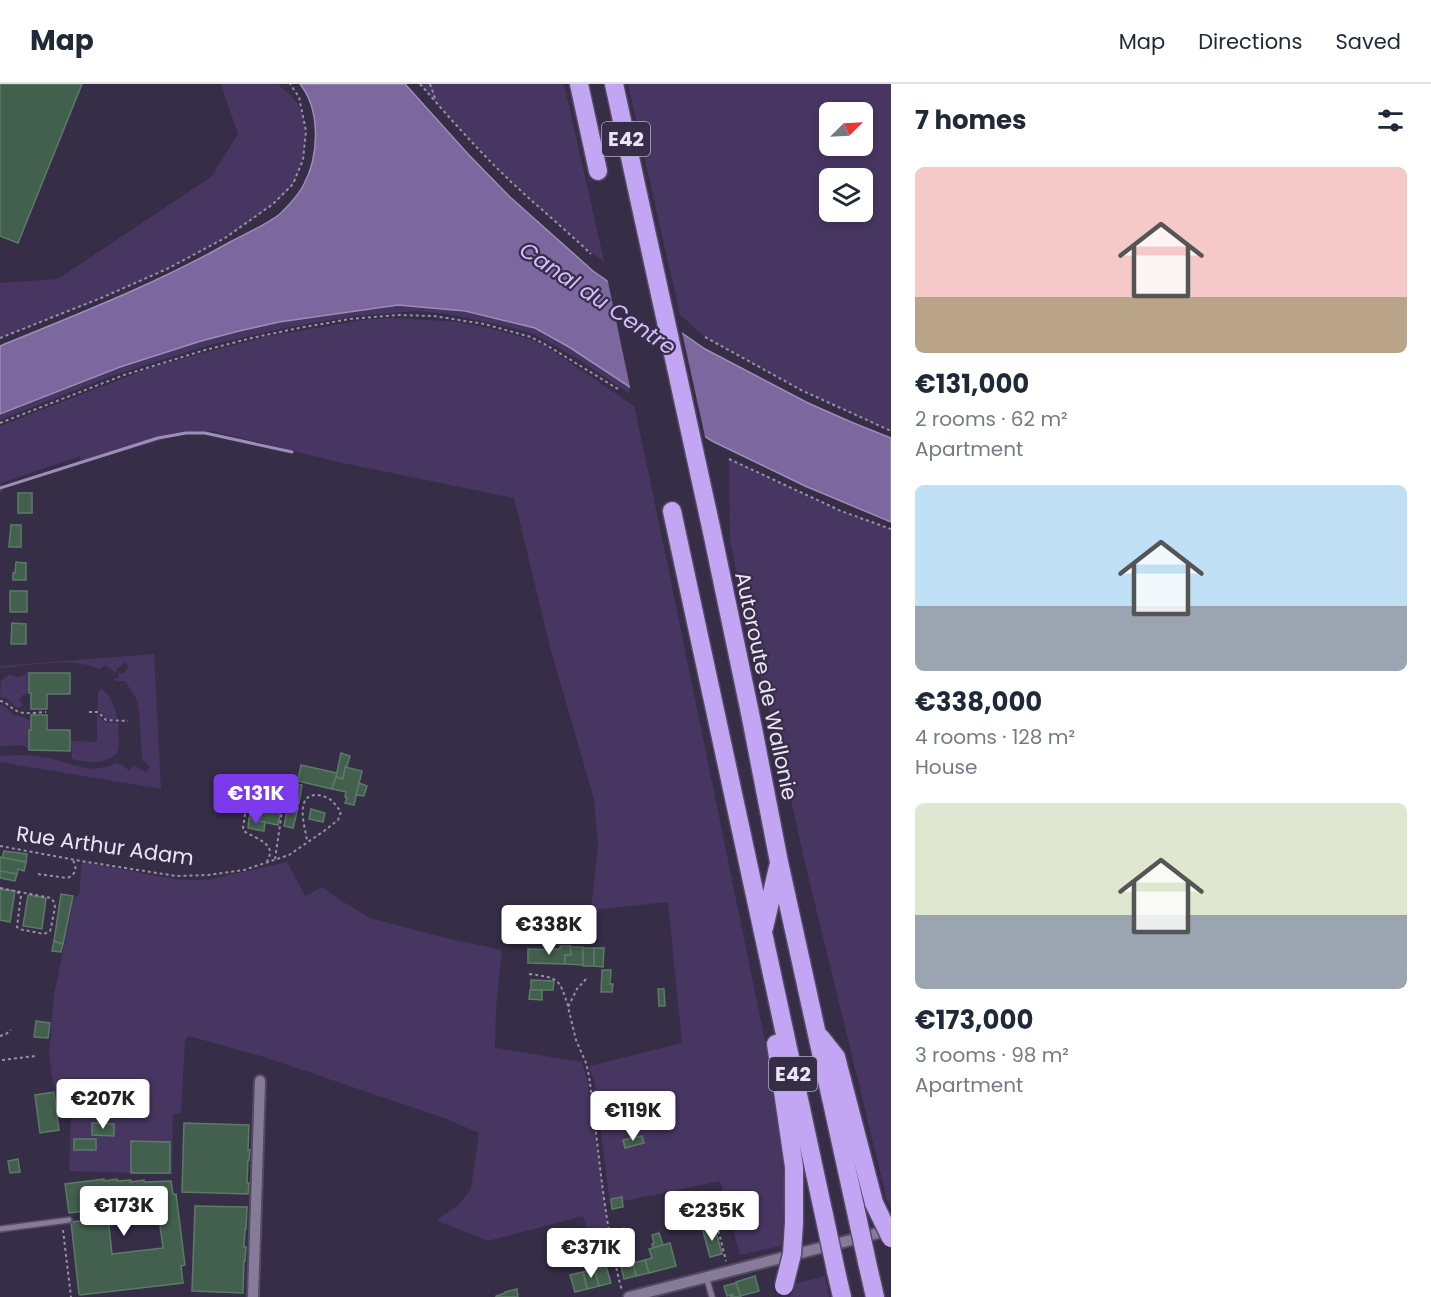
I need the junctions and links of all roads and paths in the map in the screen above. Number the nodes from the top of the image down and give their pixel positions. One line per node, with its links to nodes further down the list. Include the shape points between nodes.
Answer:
1 (290, 84): 10 (path, via 299,97 306,131 303,160 293,184 273,204 225,238 167,268)
2 (420, 84): 6 (path)
3 (430, 84): 6 (path)
4 (579, 84): 7 (highway, E42)
5 (614, 84): 27 (highway, Autoroute de Wallonie / E42)
6 (438, 104): 8 (path, via 503,174)
7 (598, 171)
8 (591, 254)
9 (705, 337): 13 (path, via 801,390)
10 (0, 338)
11 (618, 389): 12 (path, via 548,346 514,331 434,316 397,315 299,328 205,350 124,375)
12 (0, 423)
13 (891, 431)
14 (729, 459): 16 (path, via 840,511)
15 (672, 511): 32 (highway, E42)
16 (891, 529)
17 (0, 700): 18 (path, via 16,711)
18 (46, 712)
19 (89, 712): 20 (path, via 98,712 106,720)
20 (128, 721)
21 (283, 806): 25 (path)
22 (246, 808): 28 (path, via 244,831 270,848)
23 (307, 842): 23 (path, Rue Arthur Adam, via 304,802 311,795 324,795 340,815); 25 (path, Rue Arthur Adam, via 295,852)
24 (0, 846): 26 (path, Rue Arthur Adam)
25 (275, 859): 28 (path, Rue Arthur Adam)
26 (72, 860): 28 (path, Rue Arthur Adam, via 176,876 244,870); 29 (path, via 76,866 71,877)
27 (779, 862): 32 (highway); 37 (highway, Autoroute de Wallonie / E42)
28 (266, 863)
29 (38, 874)
30 (0, 888): 31 (path)
31 (16, 891): 31 (path, via 51,898 55,907 47,933 17,927 21,895)
32 (763, 933): 50 (highway, bridge, via 794,1167 792,1254); 56 (highway, E42, bridge)
33 (529, 974): 35 (path, via 557,980)
34 (586, 979): 35 (path)
35 (568, 1007): 53 (path, via 589,1076 607,1222)
36 (11, 1030): 38 (path)
37 (818, 1033): 47 (highway, bridge, via 836,1057 874,1203); 57 (highway, Autoroute de Wallonie / E42, bridge)
38 (0, 1036)
39 (35, 1056): 40 (path)
40 (2, 1060)
41 (260, 1081): 52 (street)
42 (69, 1220): 43 (lane)
43 (62, 1221): 45 (lane); 51 (path)
44 (717, 1226): 48 (path)
45 (0, 1229)
46 (891, 1229): 48 (street)
47 (891, 1238)
48 (728, 1271): 49 (street)
49 (706, 1276): 54 (street); 55 (lane)
50 (783, 1291)
51 (71, 1297)
52 (253, 1297)
53 (624, 1297)
54 (629, 1297)
55 (712, 1297)
56 (842, 1297)
57 (875, 1297)

